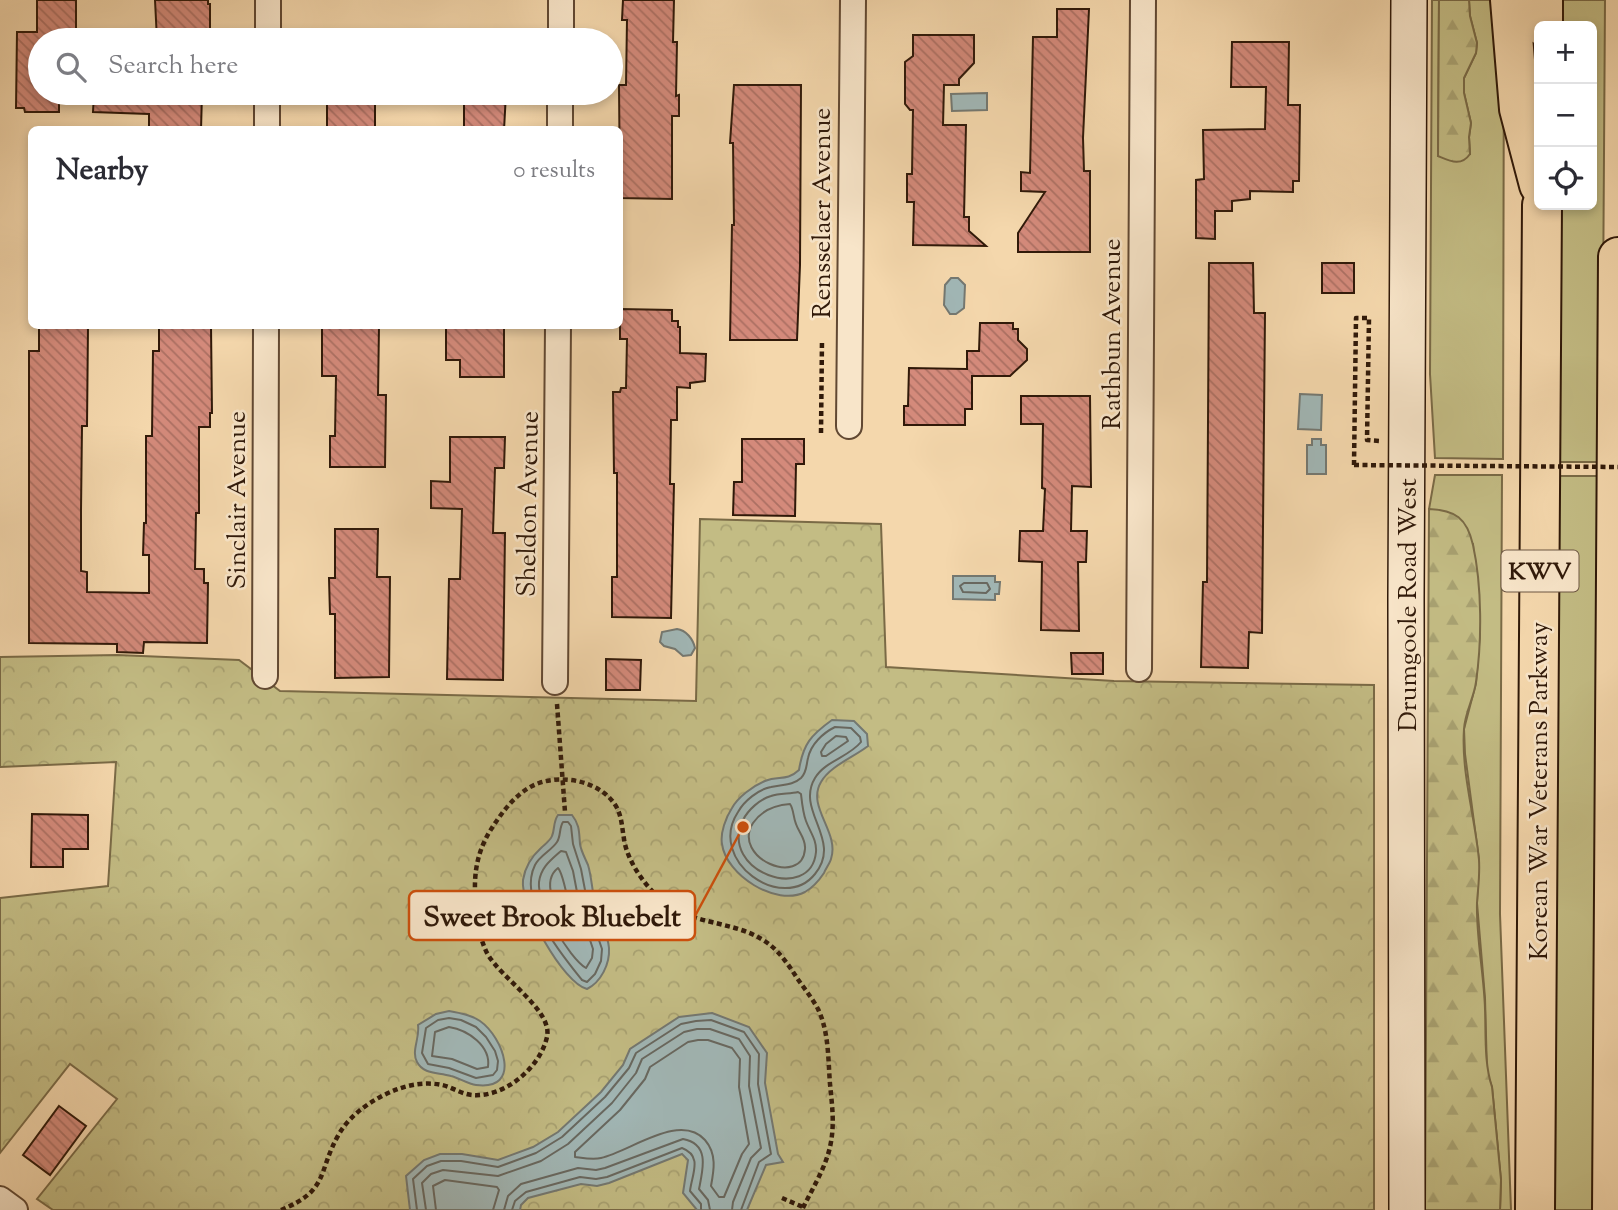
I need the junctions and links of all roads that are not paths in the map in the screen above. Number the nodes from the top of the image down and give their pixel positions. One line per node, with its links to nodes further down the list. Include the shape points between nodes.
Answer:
1 (268, 0): 9 (street)
2 (561, 0): 10 (street)
3 (853, 0): 20 (street, Rensselaer Avenue)
4 (1143, 0): 22 (street, Rathbun Avenue)
5 (1409, 0): 27 (main road, Drumgoole Road West)
6 (1510, 0): 15 (highway, via 1519,109)
7 (1543, 0): 8 (highway)
8 (1543, 21)
9 (268, 28)
10 (561, 28)
11 (267, 105): 13 (street)
12 (560, 105): 14 (street)
13 (267, 126)
14 (560, 126)
15 (1534, 166)
16 (1542, 210): 28 (highway, Korean War Veterans Parkway / KWV)
17 (1618, 257): 21 (highway, KWV)
18 (267, 329): 23 (street, Sinclair Avenue)
19 (558, 329): 24 (street, Sheldon Avenue)
20 (849, 426)
21 (1618, 443): 29 (highway, KWV)
22 (1139, 669)
23 (265, 676)
24 (555, 682)
25 (0, 1199): 26 (street)
26 (15, 1210)
27 (1407, 1210)
28 (1535, 1210)
29 (1612, 1210)

